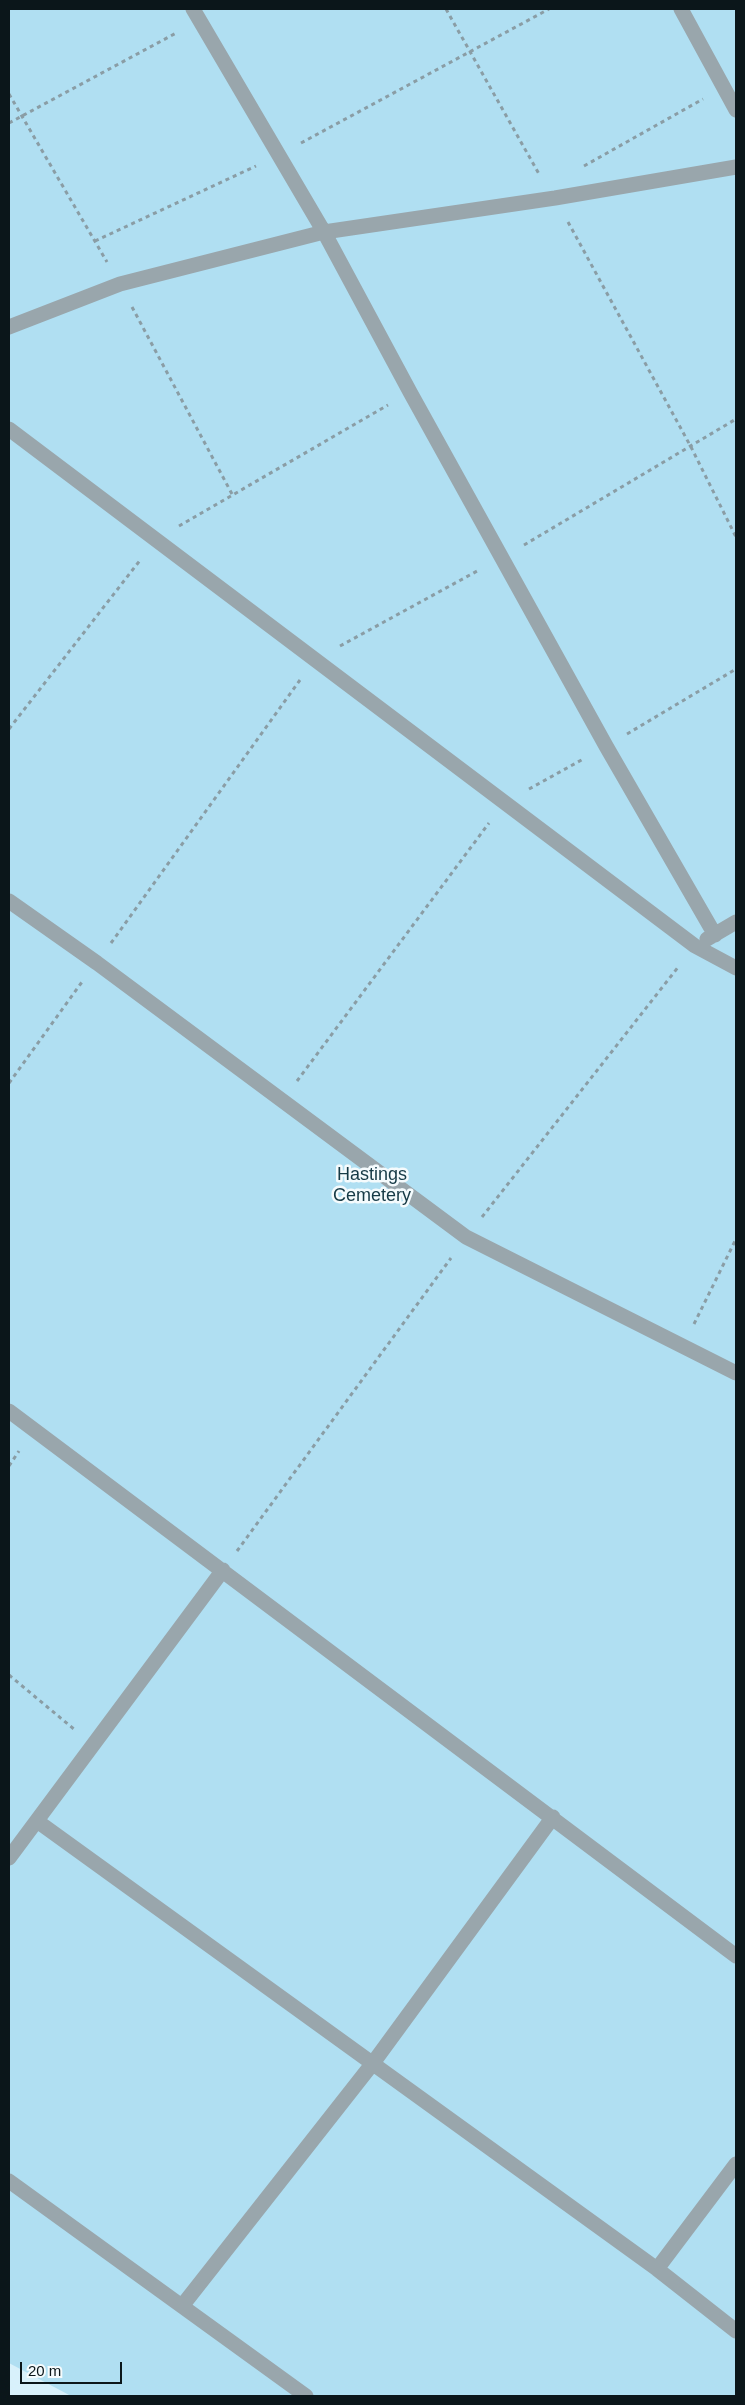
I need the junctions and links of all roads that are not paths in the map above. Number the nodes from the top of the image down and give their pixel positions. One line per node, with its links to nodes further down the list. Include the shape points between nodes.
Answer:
1 (681, 9): 3 (lane)
2 (196, 15): 5 (lane)
3 (736, 110)
4 (736, 167): 5 (lane)
5 (324, 232): 6 (lane, via 120,284); 10 (lane, via 606,746)
6 (9, 327)
7 (9, 429): 11 (lane)
8 (9, 901): 13 (lane, via 466,1237)
9 (736, 922): 10 (lane)
10 (715, 935): 11 (lane)
11 (695, 946): 12 (lane)
12 (736, 968)
13 (736, 1373)
14 (9, 1411): 15 (lane)
15 (223, 1570): 16 (lane); 17 (lane)
16 (553, 1817): 19 (lane); 20 (lane)
17 (37, 1821): 18 (lane); 20 (lane)
18 (9, 1858)
19 (736, 1956)
20 (373, 2062): 23 (lane); 24 (lane)
21 (736, 2164): 23 (lane)
22 (9, 2181): 24 (lane)
23 (657, 2270): 25 (lane)
24 (182, 2306): 26 (lane)
25 (736, 2331)
26 (306, 2396)

